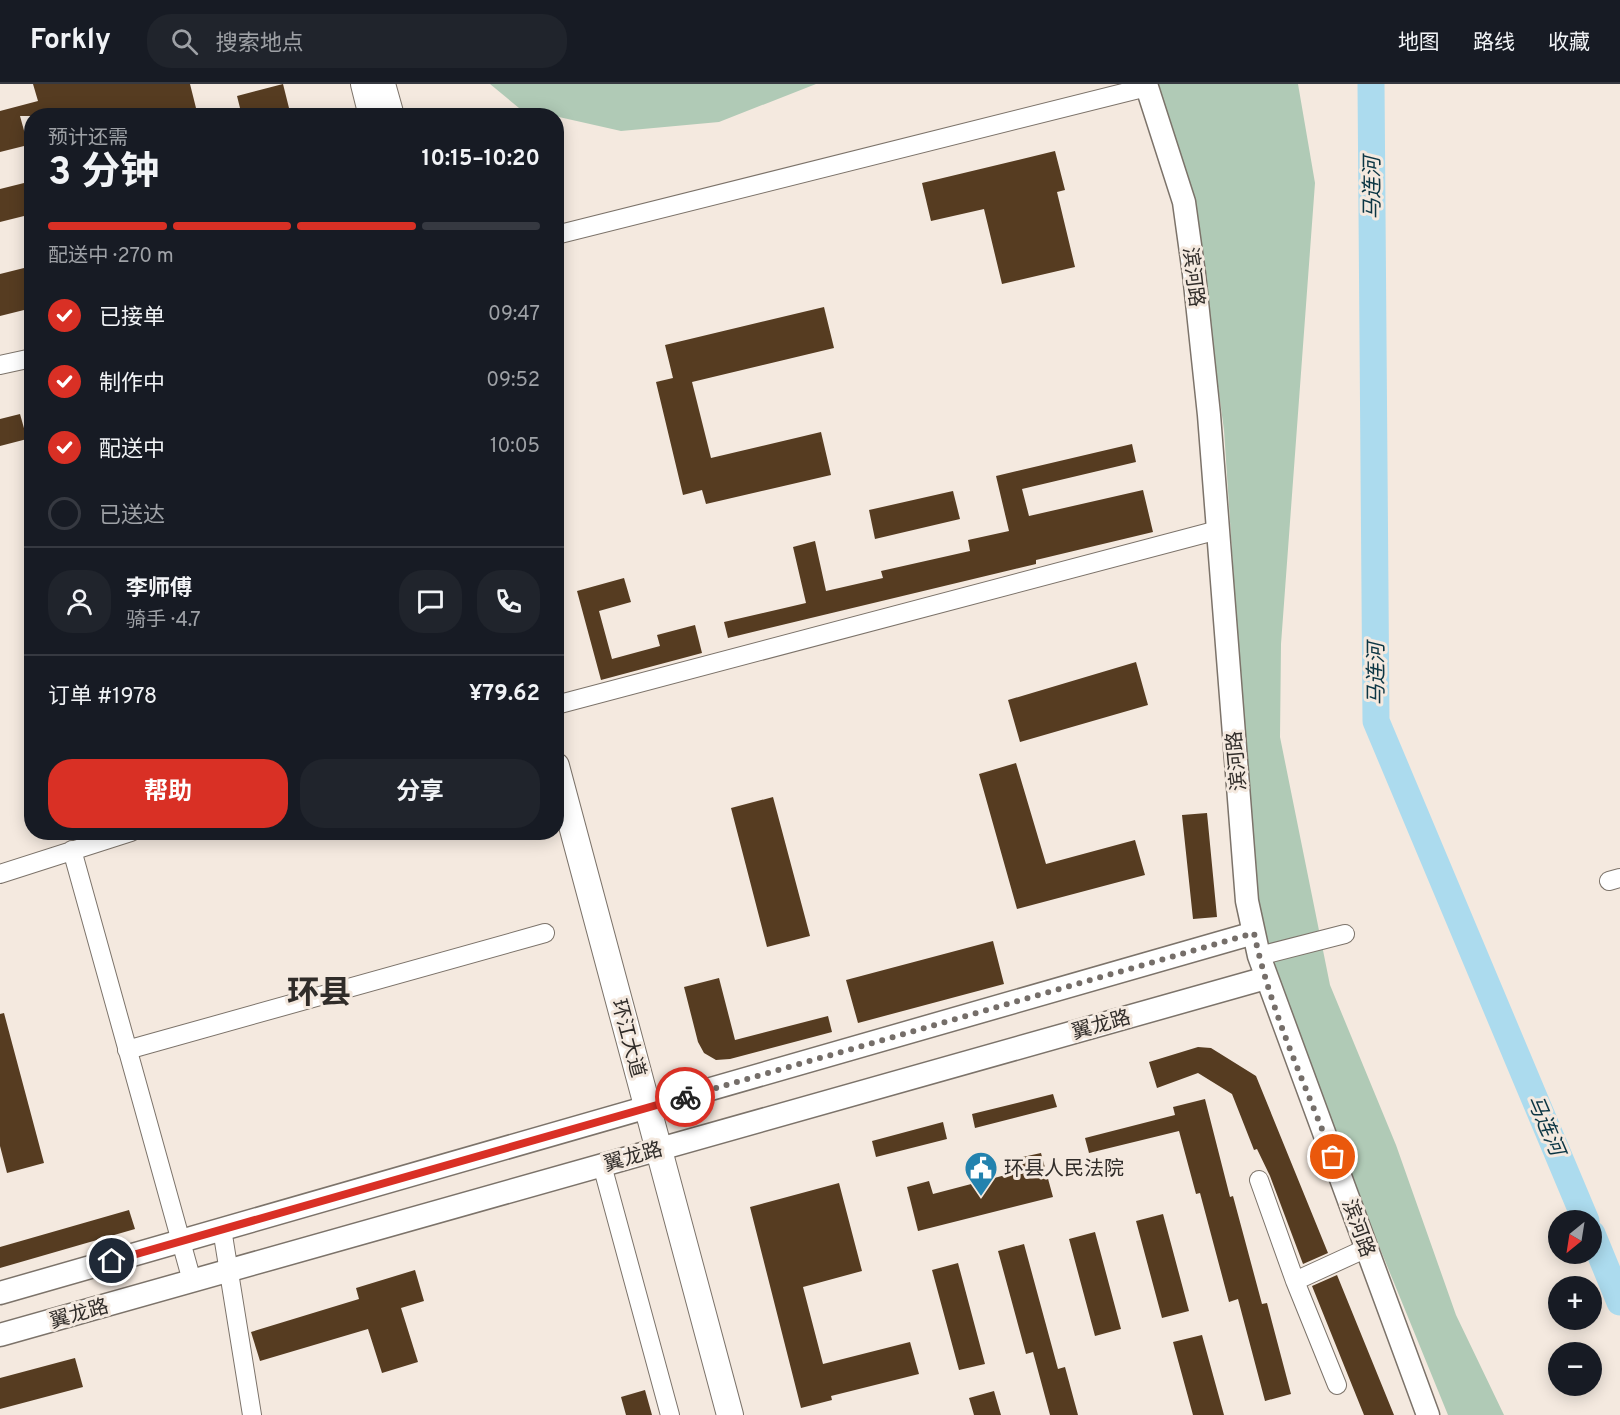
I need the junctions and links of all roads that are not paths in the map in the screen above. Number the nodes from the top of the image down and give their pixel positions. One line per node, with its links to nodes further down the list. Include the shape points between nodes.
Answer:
1 (364, 84): 4 (highway)
2 (382, 84): 5 (highway)
3 (1147, 86): 6 (street); 9 (main road, 滨河路, via 1184,202 1208,403)
4 (370, 108)
5 (389, 108)
6 (564, 233)
7 (24, 360): 8 (street)
8 (0, 365)
9 (1218, 530): 10 (street); 17 (main road, 滨河路, via 1248,901)
10 (564, 703)
11 (564, 799): 22 (highway, 环江大道)
12 (105, 840): 14 (street)
13 (558, 840): 22 (highway, 环江大道)
14 (72, 850): 15 (street); 21 (street)
15 (0, 874)
16 (545, 933): 21 (street)
17 (1254, 933): 19 (main road, 滨河路); 22 (main road, 翼龙路)
18 (1345, 934): 19 (street)
19 (1259, 956): 20 (main road, 滨河路)
20 (1266, 978): 23 (main road, 翼龙路); 28 (main road, 滨河路)
21 (128, 1050): 27 (street)
22 (640, 1110): 23 (highway, 环江大道); 26 (main road, 翼龙路)
23 (651, 1151): 24 (main road, 翼龙路); 37 (highway, 环江大道); 38 (highway, 环江大道)
24 (602, 1165): 29 (main road, 翼龙路); 36 (street)
25 (1259, 1180): 31 (street)
26 (222, 1230): 27 (main road, 翼龙路); 29 (street)
27 (180, 1242): 30 (street); 32 (main road, 翼龙路)
28 (1367, 1248): 31 (street); 39 (main road, 滨河路)
29 (228, 1271): 30 (main road, 翼龙路); 35 (street)
30 (192, 1281): 33 (main road, 翼龙路)
31 (1295, 1281): 34 (street)
32 (0, 1293)
33 (0, 1335)
34 (1337, 1385)
35 (252, 1415)
36 (670, 1415)
37 (711, 1415)
38 (730, 1415)
39 (1428, 1415)

